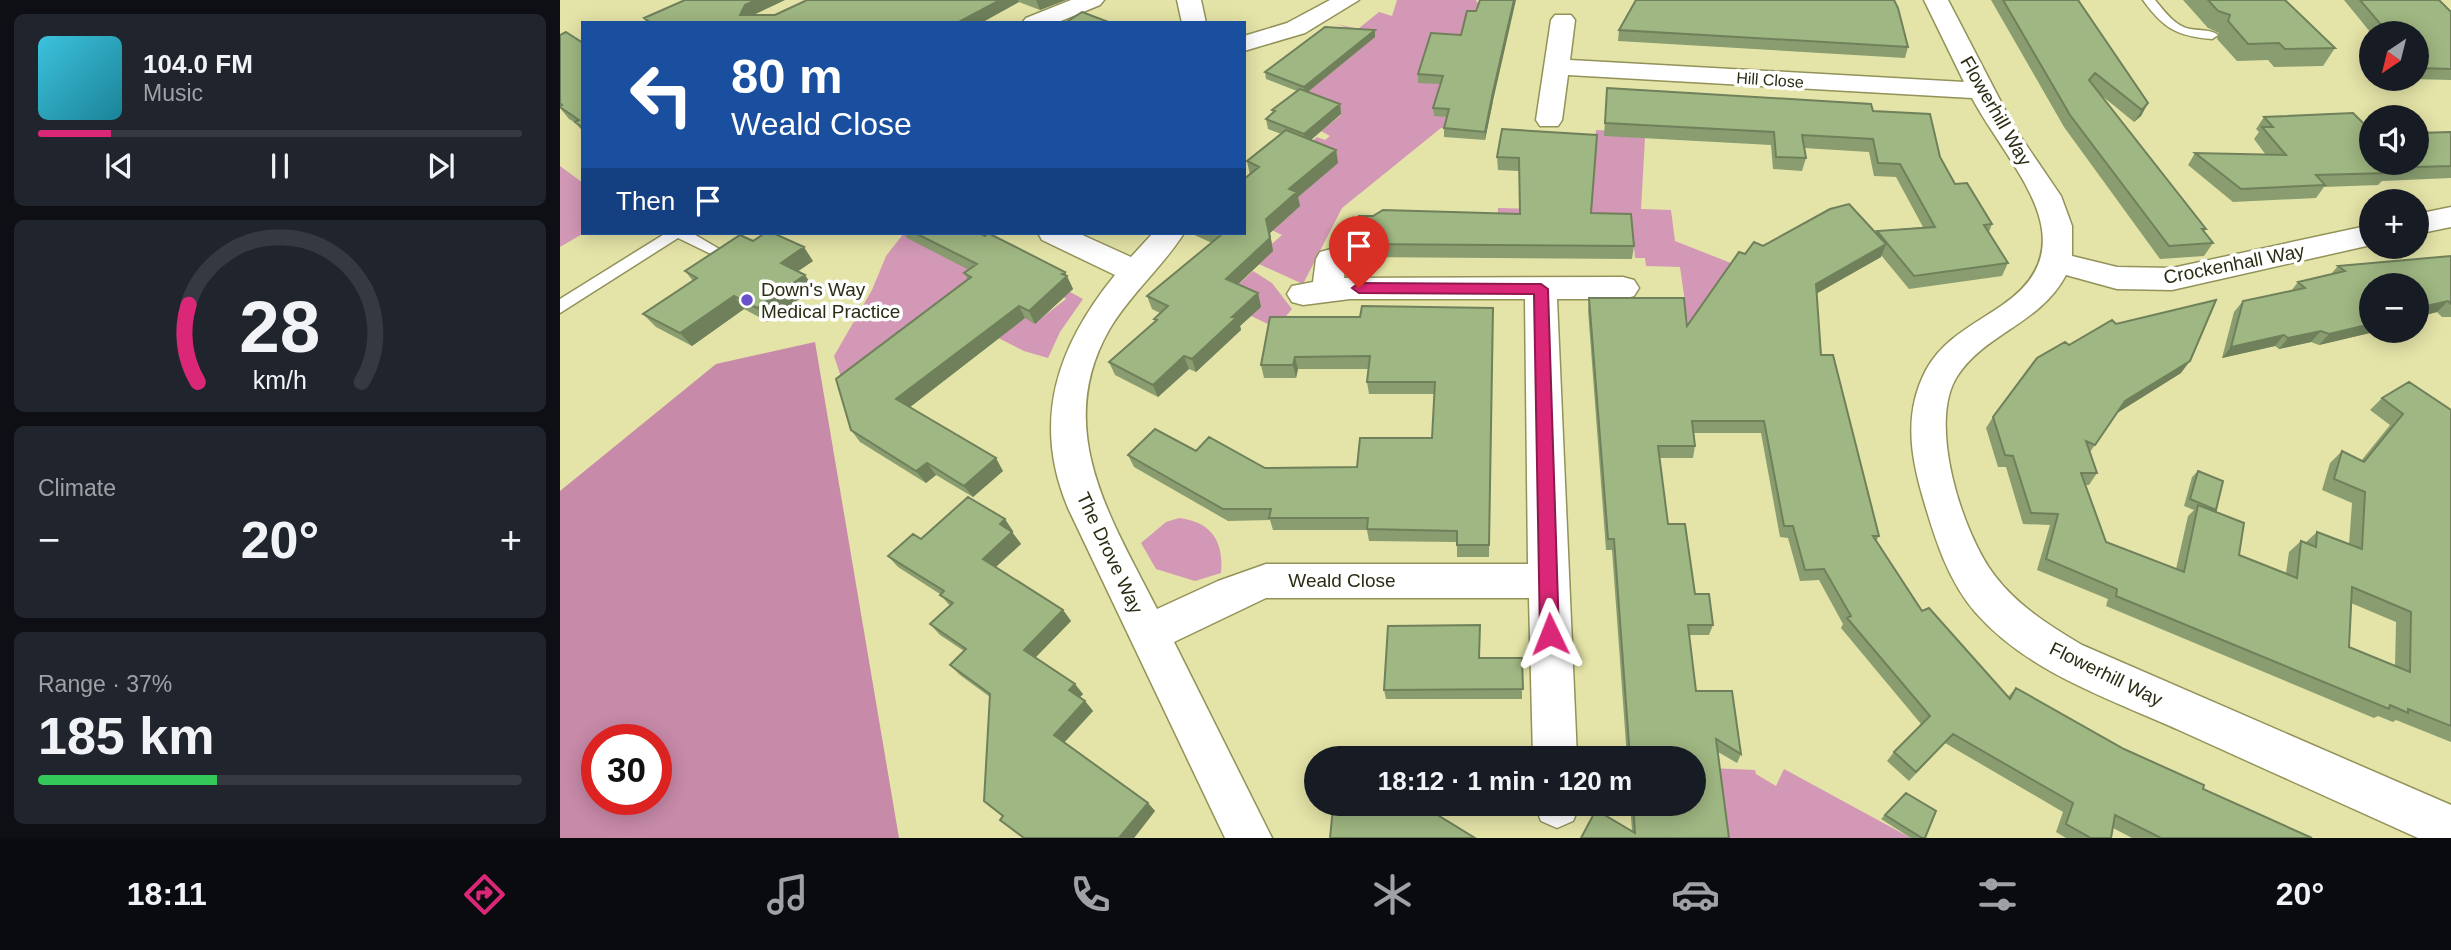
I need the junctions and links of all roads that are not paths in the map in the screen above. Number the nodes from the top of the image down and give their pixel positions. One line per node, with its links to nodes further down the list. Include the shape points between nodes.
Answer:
1 (1092, 0): 7 (street)
2 (1189, 0): 8 (street)
3 (1347, 0): 10 (street, via 1301,26)
4 (1936, 0): 12 (street, Flowerhill Way)
5 (2149, 0): 9 (lane, via 2173,29)
6 (1563, 20): 11 (street)
7 (1039, 21)
8 (1194, 21)
9 (2212, 36)
10 (1246, 43)
11 (1558, 67): 12 (street, Hill Close); 13 (street)
12 (1982, 91): 23 (street, Flowerhill Way, via 2013,149 2046,193 2059,244)
13 (1549, 120)
14 (2451, 217): 15 (street)
15 (2429, 222)
16 (675, 235): 27 (lane)
17 (682, 235): 21 (lane)
18 (1057, 235): 24 (street)
19 (1167, 235): 24 (street, The Drove Way)
20 (2359, 238): 23 (street, Crockenhall Way, via 2172,279 2117,278)
21 (713, 250)
22 (1331, 259): 26 (street, via 1315,293 1350,288)
23 (2056, 262): 31 (street, Flowerhill Way, via 2030,304 1964,345 1943,369 1930,397 1926,426 1931,467 1972,577 2029,635 2067,659)
24 (1135, 272): 29 (street, The Drove Way, via 1086,338 1071,386 1068,416 1071,458 1083,501)
25 (1623, 288): 26 (street)
26 (1541, 289): 28 (street)
27 (560, 307)
28 (1548, 581): 29 (street, Weald Close, via 1266,581); 30 (street)
29 (1149, 634): 32 (street, The Drove Way)
30 (1555, 746)
31 (2451, 829)
32 (1249, 838)

